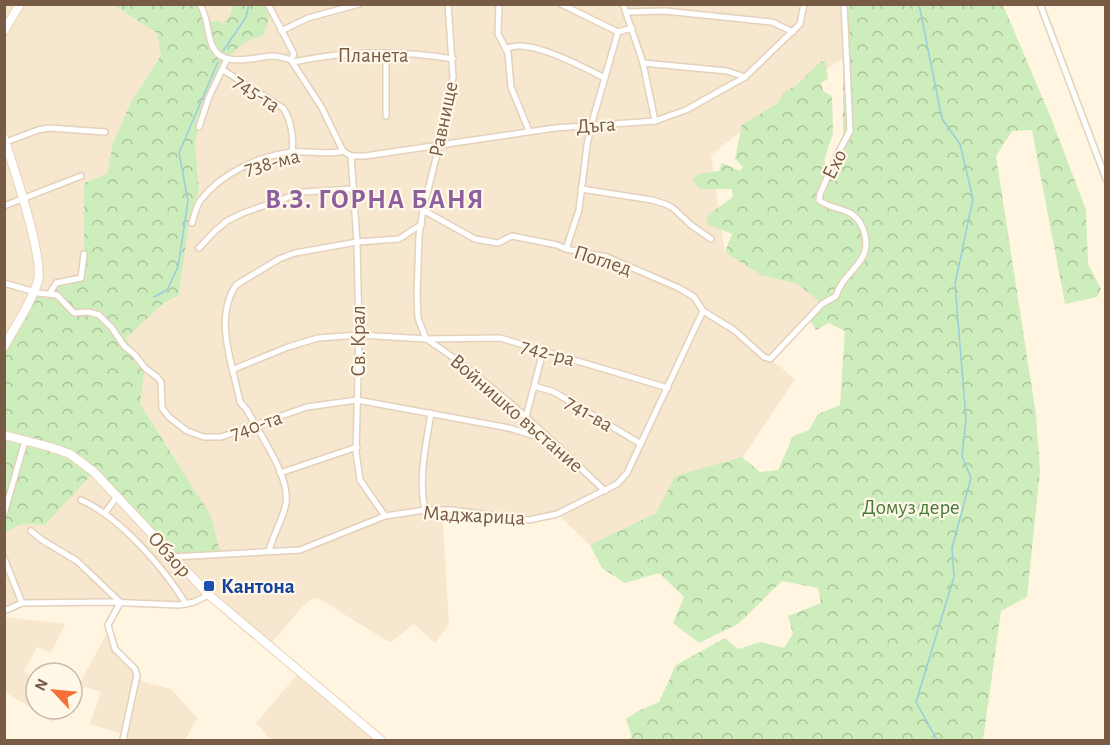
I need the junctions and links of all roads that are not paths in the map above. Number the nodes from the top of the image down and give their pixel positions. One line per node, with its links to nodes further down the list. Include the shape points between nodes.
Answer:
1 (20, 4): 14 (street)
2 (200, 4): 20 (street, via 212,45)
3 (268, 4): 15 (street)
4 (358, 4): 15 (street, via 308,18)
5 (448, 4): 21 (street, Равнище)
6 (498, 4): 18 (street, via 498,34)
7 (561, 4): 16 (street)
8 (623, 4): 12 (street)
9 (804, 4): 17 (street, Дъга, via 803,17)
10 (844, 4): 60 (street, Ехо, via 850,131 819,200 855,216 863,226 867,245 858,265 839,285 836,296 822,303 770,359)
11 (1040, 4): 39 (street)
12 (626, 12): 13 (street); 17 (street, via 665,11 772,22)
13 (632, 28): 16 (street); 23 (street)
14 (4, 31)
15 (281, 32): 22 (street, via 294,54)
16 (618, 32): 26 (street)
17 (793, 32): 25 (street, Дъга)
18 (506, 49): 26 (street, via 514,45 533,48); 31 (street, via 511,87)
19 (386, 54): 21 (street, Планета); 22 (street, Планета, via 338,54); 27 (street)
20 (227, 59): 22 (street, Планета, via 274,56); 24 (street)
21 (453, 59): 34 (street, Равнище)
22 (292, 61): 35 (street)
23 (643, 63): 25 (street, via 727,71); 28 (street)
24 (223, 70): 30 (street); 36 (street, 745-та, via 283,108 288,114)
25 (745, 77): 28 (street, Дъга, via 686,110)
26 (605, 78): 29 (street)
27 (386, 116)
28 (655, 121): 29 (street, Дъга)
29 (591, 126): 31 (street, Дъга); 41 (street)
30 (199, 127)
31 (530, 131): 34 (street, Дъга)
32 (105, 132): 33 (street, via 49,128)
33 (5, 140): 42 (street)
34 (439, 146): 37 (street, Дъга); 44 (street, Равнище)
35 (343, 151): 36 (street, 738-ма); 37 (street)
36 (292, 152): 45 (street, 738-ма, via 240,168 221,181 199,202)
37 (351, 156): 40 (street, Св. Крал)
38 (81, 176): 42 (street)
39 (1106, 179)
40 (353, 189): 48 (street, Св. Крал); 49 (street, via 303,192 243,213 221,226)
41 (581, 189): 47 (street, via 665,204); 50 (street)
42 (23, 200): 43 (street); 53 (street, via 38,262)
43 (4, 206)
44 (423, 210): 46 (street, Равнище); 50 (street, Поглед, via 475,239 498,243 512,236)
45 (192, 223)
46 (422, 224): 48 (street, via 399,239); 57 (street, Равнище, via 417,295 418,318)
47 (711, 239)
48 (357, 243): 56 (street, Св. Крал); 61 (street, via 295,253 236,285 225,316)
49 (199, 248)
50 (566, 249): 55 (street, Поглед, via 607,257 679,288 694,297)
51 (84, 254): 54 (street, via 81,278 56,283)
52 (4, 283): 53 (street)
53 (33, 292): 54 (street); 58 (street)
54 (50, 293): 67 (street, 740-та, via 60,296 74,313 99,315 112,328 145,368 158,376 162,408 187,431 220,437)
55 (703, 310): 60 (street, Поглед, via 734,330); 63 (street, Маджарица)
56 (359, 336): 57 (street, 742-ра); 61 (street, 742-ра, via 318,338); 64 (street, Св. Крал)
57 (426, 339): 59 (street, 742-ра, via 500,338); 66 (street, Войнишко въстание, via 464,364)
58 (4, 347)
59 (543, 351): 62 (street); 63 (street, 742-ра)
60 (764, 357)
61 (234, 369): 67 (street, via 240,402)
62 (534, 386): 66 (street); 71 (street, 741-ва, via 562,397)
63 (668, 388): 71 (street, Маджарица)
64 (357, 400): 65 (street, 740-та); 67 (street, 740-та, via 307,407); 72 (street, Св. Крал)
65 (431, 413): 69 (street, 740-та); 77 (street, via 422,476)
66 (526, 417): 69 (street, Войнишко въстание)
67 (255, 425): 73 (street)
68 (4, 435): 70 (street, Обзор)
69 (548, 437): 74 (street, Войнишко въстание)
70 (25, 441): 75 (street, Обзор, via 70,454); 78 (street)
71 (641, 444): 74 (street, Маджарица, via 627,473)
72 (357, 447): 73 (street); 80 (street, Св. Крал, via 358,478)
73 (280, 473): 82 (street, via 286,501)
74 (605, 491): 77 (street, Маджарица, via 557,514 529,520)
75 (118, 495): 79 (street); 83 (street, Обзор)
76 (81, 500): 79 (street)
77 (425, 510): 80 (street, Маджарица)
78 (4, 513)
79 (105, 513): 88 (street, via 173,582)
80 (385, 516): 82 (street, Маджарица, via 300,550)
81 (30, 531): 87 (street, via 77,561)
82 (269, 551): 83 (street, Маджарица)
83 (172, 557): 85 (street, Обзор)
84 (4, 558): 86 (street)
85 (209, 595): 88 (street); 91 (street, Обзор)
86 (22, 603): 87 (street); 89 (street)
87 (120, 603): 88 (street); 90 (street, via 108,625 116,649 137,675)
88 (186, 604)
89 (5, 610)
90 (123, 741)
91 (381, 741)

